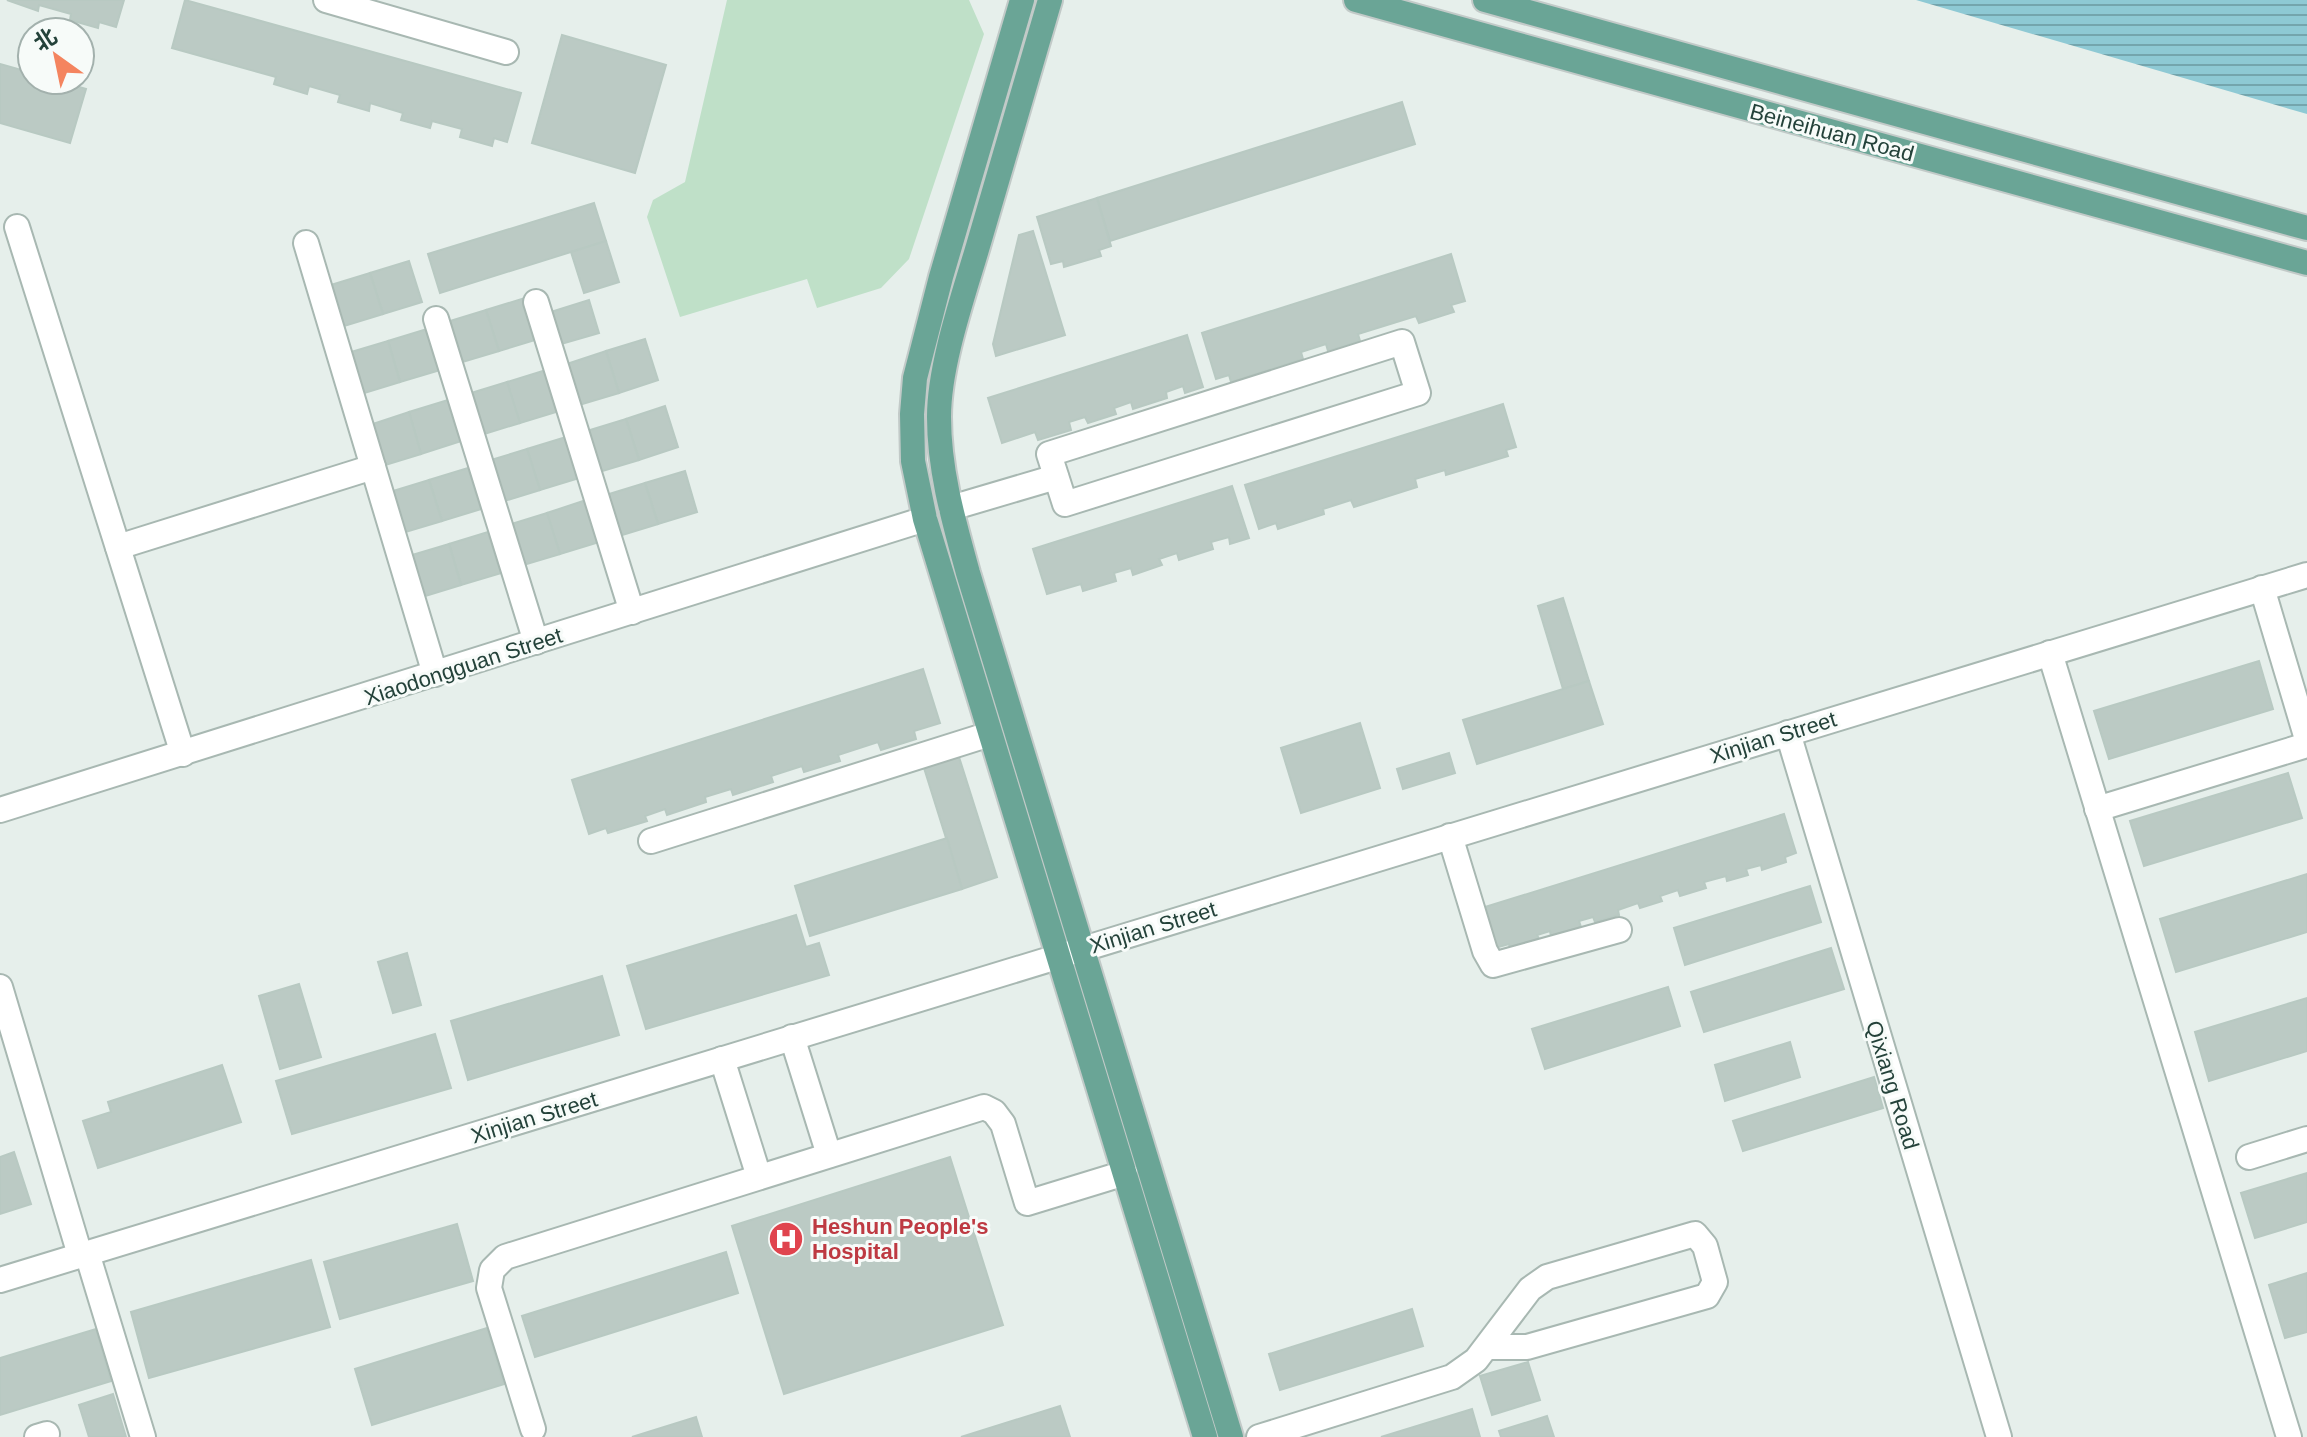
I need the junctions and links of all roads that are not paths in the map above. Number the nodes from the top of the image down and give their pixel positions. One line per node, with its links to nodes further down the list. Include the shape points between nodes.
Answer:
1 (326, 0): 6 (street)
2 (1022, 0): 16 (main road, via 915,378 913,461)
3 (1050, 0): 15 (main road, via 942,383 941,458)
4 (1356, 0): 10 (main road, Beineihuan Road)
5 (1485, 0): 8 (main road, Beineihuan Road)
6 (506, 52)
7 (17, 227): 17 (street)
8 (2307, 228)
9 (306, 243): 13 (street)
10 (2307, 263)
11 (536, 302): 20 (street)
12 (436, 319): 21 (street)
13 (373, 467): 17 (street); 23 (street)
14 (1056, 477): 14 (street, via 1065,504 1418,393 1402,342 1049,454); 15 (street)
15 (951, 508): 34 (main road)
16 (925, 519): 20 (street, Xiaodongguan Street); 25 (main road)
17 (118, 547): 28 (street)
18 (2307, 575): 19 (street, Xinjian Street)
19 (2262, 588): 22 (street, Xinjian Street); 26 (street)
20 (632, 612): 21 (street, Xiaodongguan Street)
21 (536, 642): 23 (street, Xiaodongguan Street)
22 (2050, 653): 24 (street, Xinjian Street); 29 (street)
23 (435, 674): 28 (street, Xiaodongguan Street)
24 (1788, 733): 31 (street, Xinjian Street); 52 (street, Qixiang Road)
25 (990, 734): 32 (street); 35 (main road)
26 (2307, 739)
27 (2307, 745): 29 (street)
28 (183, 754): 30 (street, Xiaodongguan Street)
29 (2097, 809): 53 (street)
30 (0, 810)
31 (1450, 836): 33 (street, via 1493,965); 34 (street, Xinjian Street)
32 (651, 841)
33 (1619, 930)
34 (1083, 948): 35 (street, Xinjian Street); 50 (main road)
35 (1058, 956): 37 (street, Xinjian Street); 42 (main road)
36 (0, 987): 44 (street)
37 (792, 1037): 38 (street, Xinjian Street); 40 (street)
38 (722, 1059): 43 (street); 44 (street, Xinjian Street)
39 (2307, 1139): 41 (street)
40 (829, 1155): 42 (street, via 984,1107 1003,1124 1027,1203); 43 (street)
41 (2249, 1157)
42 (1125, 1173): 49 (main road)
43 (759, 1177): 47 (street, via 505,1257 492,1270 489,1288)
44 (84, 1254): 45 (street, Xinjian Street); 48 (street)
45 (0, 1280)
46 (1486, 1347): 46 (street, via 1530,1289 1547,1277 1695,1234 1705,1246 1715,1282 1707,1296 1527,1347); 51 (street, via 1452,1377)
47 (533, 1429)
48 (143, 1437)
49 (1205, 1437)
50 (1231, 1437)
51 (1259, 1437)
52 (1999, 1437)
53 (2289, 1437)

